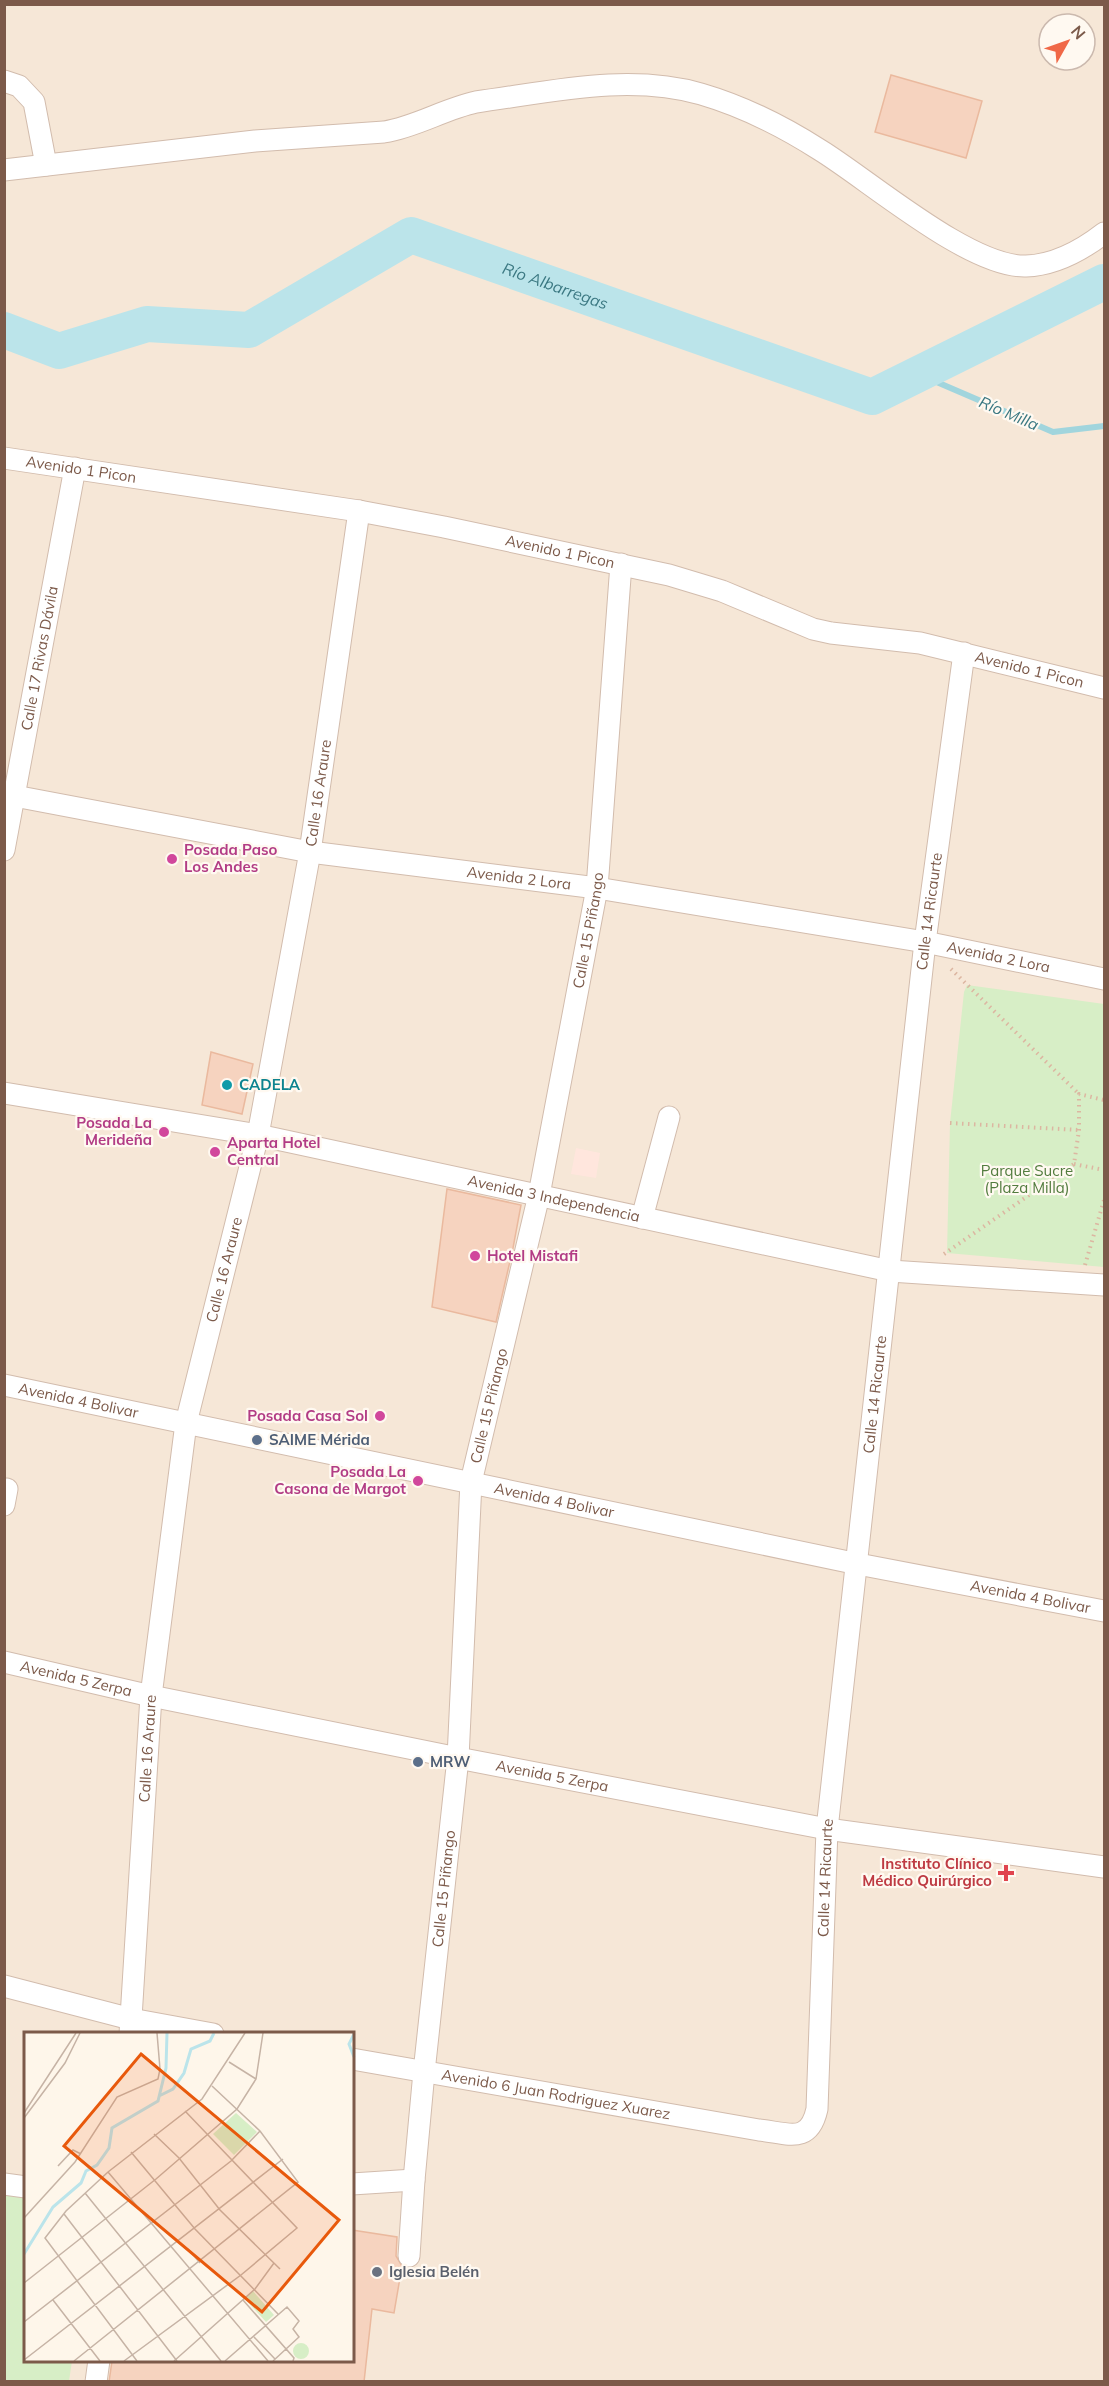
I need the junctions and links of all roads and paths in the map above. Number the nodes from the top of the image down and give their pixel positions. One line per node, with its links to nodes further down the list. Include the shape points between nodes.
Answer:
1 (4, 81): 2 (street, via 19,86 34,102)
2 (46, 165): 3 (street); 4 (street, via 255,141 384,132 476,102 609,84 657,85 701,94 758,117 819,149 958,244 998,262 1026,266 1050,262 1083,250)
3 (4, 170)
4 (1104, 233)
5 (4, 458): 6 (street, Avenido 1 Picon)
6 (75, 468): 7 (street, Avenido 1 Picon); 11 (street, Calle 17 Rivas Dávila)
7 (359, 511): 8 (street, Avenido 1 Picon); 13 (street, Calle 16 Araure)
8 (621, 564): 9 (street, Avenido 1 Picon, via 722,591 813,629); 14 (street, Calle 15 Piñango)
9 (964, 653): 10 (street, Avenido 1 Picon); 15 (street, Calle 14 Ricaurte)
10 (1104, 688)
11 (9, 795): 12 (street, Calle 17 Rivas Dávila); 13 (street, Avenida 2 Lora)
12 (4, 850)
13 (310, 852): 14 (street, Avenida 2 Lora); 24 (street, Calle 16 Araure)
14 (597, 888): 15 (street, Avenida 2 Lora); 27 (street, Calle 15 Piñango)
15 (926, 942): 17 (street, Avenida 2 Lora); 31 (street, Calle 14 Ricaurte)
16 (950, 968): 19 (path)
17 (1104, 979)
18 (4, 1093): 24 (street, Avenida 3 Independencia)
19 (1079, 1094): 20 (path); 23 (path)
20 (1104, 1100)
21 (669, 1117): 29 (street)
22 (950, 1123): 23 (path)
23 (1079, 1131): 25 (path)
24 (258, 1135): 27 (street, Avenida 3 Independencia); 35 (street, Calle 16 Araure)
25 (1074, 1164): 26 (path); 30 (path)
26 (1104, 1170)
27 (539, 1195): 29 (street, Avenida 3 Independencia); 36 (street, Calle 15 Piñango)
28 (1104, 1200): 32 (path)
29 (642, 1218): 31 (street, Avenida 3 Independencia)
30 (935, 1257)
31 (890, 1271): 32 (street, Avenida 3 Independencia); 37 (street, Calle 14 Ricaurte)
32 (1077, 1282): 33 (street, Avenida 3 Independencia)
33 (1104, 1285)
34 (4, 1385): 35 (street, Avenida 4 Bolivar)
35 (186, 1424): 36 (street, Avenida 4 Bolivar); 40 (street, Calle 16 Araure)
36 (471, 1482): 37 (street, Avenida 4 Bolivar); 41 (street, Calle 15 Piñango)
37 (858, 1564): 38 (street, Avenida 4 Bolivar); 42 (street, Calle 14 Ricaurte)
38 (1104, 1611)
39 (4, 1662): 40 (street, Avenida 5 Zerpa)
40 (152, 1696): 41 (street, Avenida 5 Zerpa); 45 (street, Calle 16 Araure)
41 (458, 1758): 42 (street, Avenida 5 Zerpa); 48 (street, Calle 15 Piñango)
42 (827, 1829): 43 (street, Avenida 5 Zerpa); 49 (street, Calle 14 Ricaurte, via 817,2109 809,2130)
43 (1104, 1867)
44 (4, 1986): 45 (street)
45 (131, 2026): 46 (street)
46 (192, 2032)
47 (354, 2059): 48 (street, Avenido 6 Juan Rodriguez Xuarez)
48 (424, 2072): 49 (street, Avenido 6 Juan Rodriguez Xuarez, via 759,2130); 50 (street, Calle 15 Piñango)
49 (803, 2134)
50 (414, 2180): 52 (street); 54 (street, Calle 15 Piñango)
51 (4, 2184): 53 (street)
52 (354, 2184)
53 (24, 2187)
54 (409, 2256)
55 (99, 2362): 56 (street)
56 (96, 2382)

